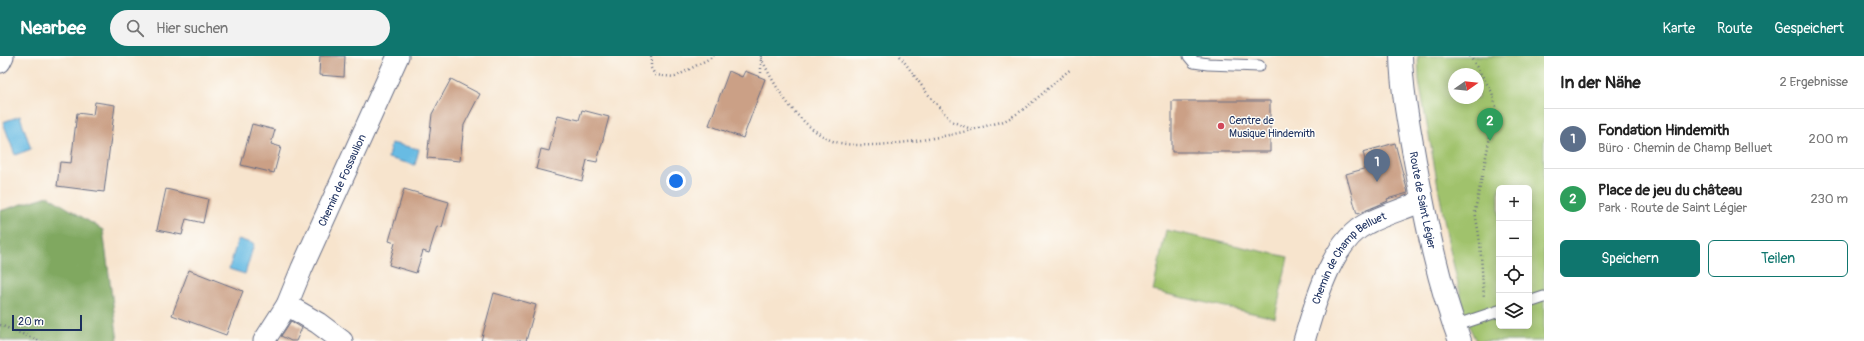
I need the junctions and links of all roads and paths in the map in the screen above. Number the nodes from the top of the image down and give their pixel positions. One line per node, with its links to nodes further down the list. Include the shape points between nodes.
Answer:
1 (3, 56): 10 (street)
2 (398, 56): 18 (street, Chemin de Fossaulion)
3 (651, 56): 4 (path, via 651,68 655,75 665,77 675,77)
4 (714, 56)
5 (900, 56): 14 (path, via 927,94 951,120)
6 (1189, 56): 11 (lane, via 1194,62)
7 (1401, 56): 15 (main road, Route de Saint Légier, via 1404,99)
8 (1470, 56): 20 (path, via 1492,92 1496,107 1475,212 1480,242)
9 (761, 57): 13 (path); 14 (path, via 776,88 797,116 828,139 847,145 893,143)
10 (0, 62)
11 (1259, 66)
12 (1071, 69): 14 (path, via 1006,120)
13 (761, 76)
14 (972, 130)
15 (1422, 201): 22 (main road, Route de Saint Légier, via 1431,244); 26 (street, Chemin de Champ Belluet, via 1368,223 1358,229 1344,245 1332,262)
16 (1544, 297): 17 (lane)
17 (1532, 301)
18 (287, 305): 24 (street, Chemin de Fossaulion); 25 (street)
19 (1496, 312): 20 (lane)
20 (1485, 316): 22 (lane)
21 (0, 325): 23 (path)
22 (1457, 334)
23 (40, 341)
24 (264, 341)
25 (342, 341)
26 (1304, 341)

